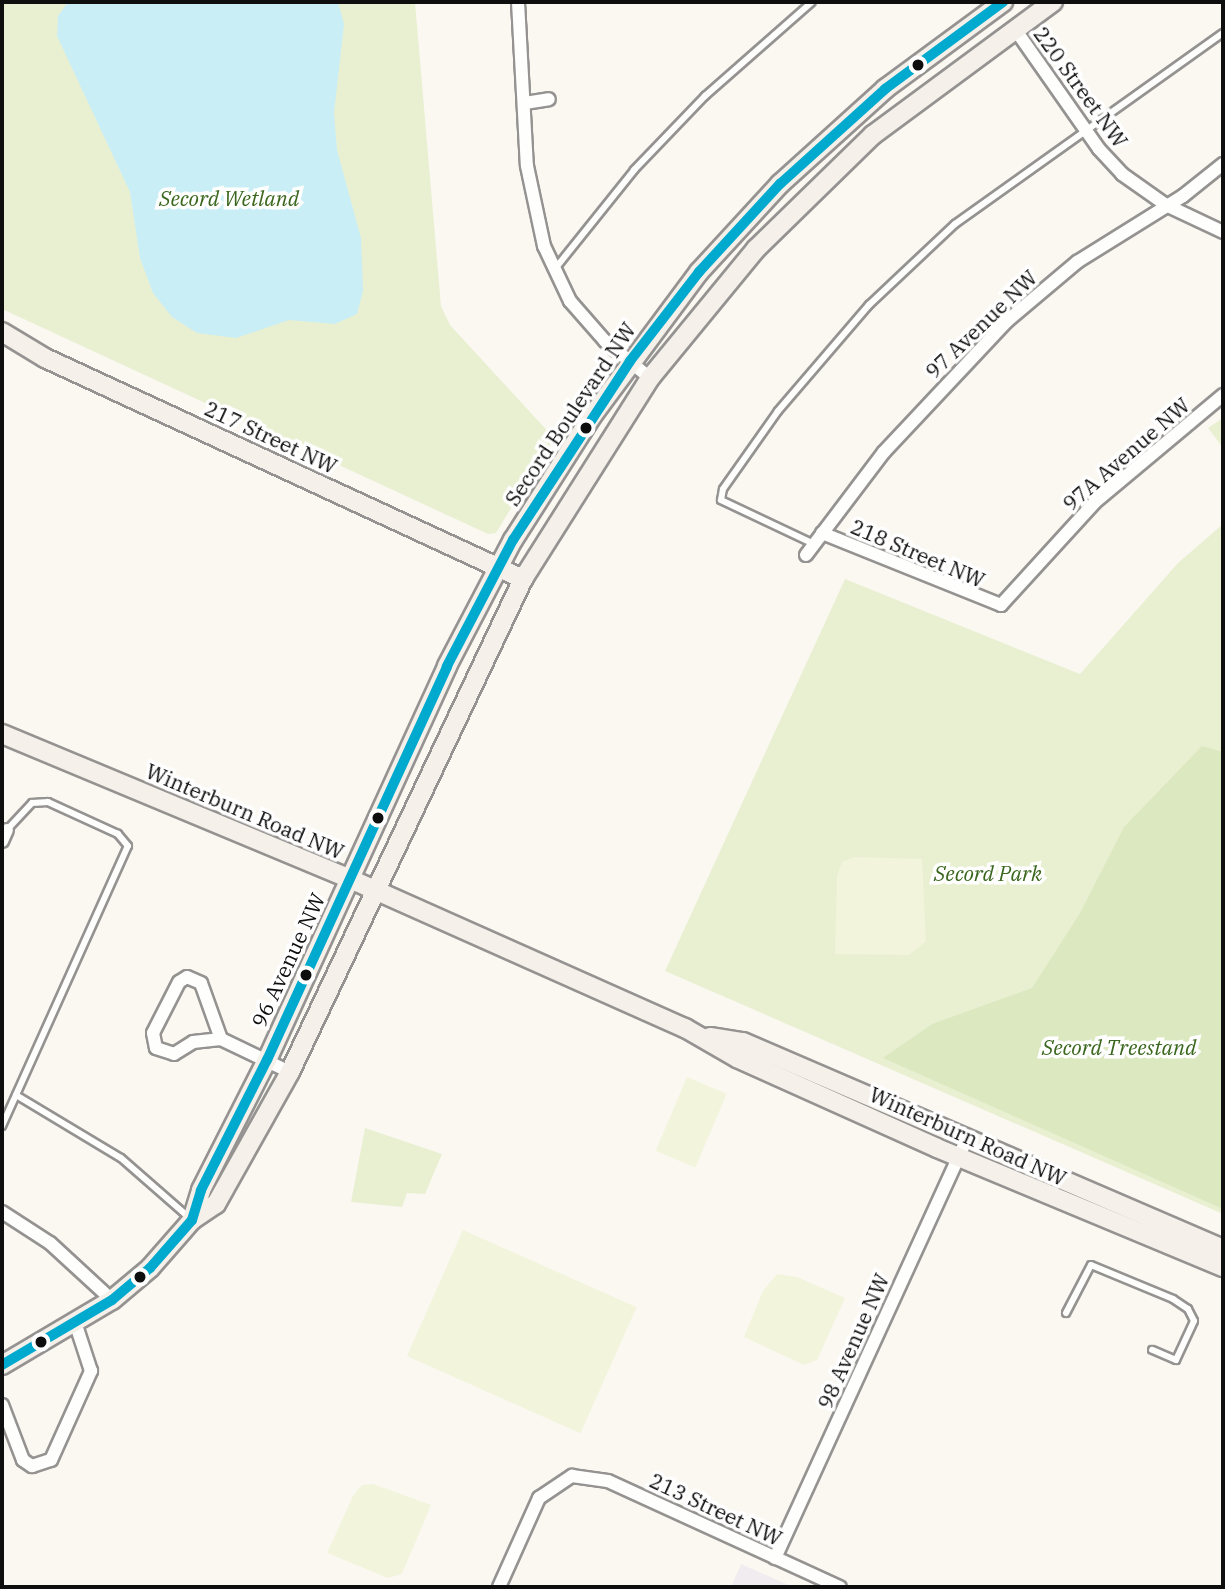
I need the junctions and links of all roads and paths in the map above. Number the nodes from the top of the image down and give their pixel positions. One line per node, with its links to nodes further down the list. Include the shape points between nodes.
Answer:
1 (518, 2): 8 (street)
2 (812, 2): 13 (lane, via 705,96 634,170)
3 (1053, 2): 5 (street)
4 (999, 3): 5 (street); 15 (street, Secord Boulevard NW, via 875,98 779,184 699,272)
5 (1015, 29): 9 (street, 220 Street NW); 16 (street, via 873,135 730,278)
6 (1223, 33): 9 (lane)
7 (549, 99): 8 (street)
8 (525, 103): 13 (street, via 533,205)
9 (1085, 128): 11 (street, 220 Street NW, via 1122,174); 18 (lane, via 955,223 869,305 778,411 728,481 721,495 726,506)
10 (1223, 164): 11 (street, 97 Avenue NW)
11 (1166, 205): 12 (street, 220 Street NW); 18 (street, 97 Avenue NW, via 1077,262 1007,321 892,443)
12 (1223, 232)
13 (554, 270): 15 (street, via 587,321)
14 (2, 332): 20 (street, 217 Street NW, via 45,358)
15 (629, 361): 16 (street); 20 (street, Secord Boulevard NW)
16 (650, 378): 21 (street)
17 (1223, 395): 22 (street, 97A Avenue NW, via 1095,502)
18 (818, 539): 19 (street, 97 Avenue NW); 22 (street, 218 Street NW)
19 (806, 555)
20 (499, 566): 21 (street, 217 Street NW); 25 (street, Secord Boulevard NW, via 447,666)
21 (523, 579): 26 (street)
22 (1001, 605)
23 (2, 734): 25 (street, Winterburn Road NW)
24 (4, 835): 31 (lane, via 32,803 48,802 118,834 128,846)
25 (350, 880): 26 (street, Winterburn Road NW); 29 (street, 96 Avenue NW)
26 (376, 891): 27 (street, Winterburn Road NW); 30 (street, 96 Avenue NW)
27 (700, 1035): 33 (street, Winterburn Road NW, via 743,1042); 34 (street, Winterburn Road NW, via 737,1058)
28 (221, 1039): 28 (street, 96 Avenue NW, via 201,982 187,977 179,982 153,1033 156,1048 174,1054 193,1042); 29 (street, 96 Avenue NW)
29 (267, 1060): 30 (street, 96 Avenue NW); 36 (street, 96 Avenue NW, via 201,1190)
30 (290, 1072): 36 (street, 96 Avenue NW, via 223,1194)
31 (16, 1095): 32 (lane); 36 (lane, via 121,1158)
32 (2, 1126)
33 (966, 1140): 34 (street, 98 Avenue NW); 37 (street, Winterburn Road NW)
34 (957, 1157): 38 (street, Winterburn Road NW); 45 (street, 98 Avenue NW)
35 (2, 1212): 39 (street, via 50,1243)
36 (192, 1220): 39 (street, 96 Avenue NW, via 150,1268)
37 (1223, 1249)
38 (1223, 1267)
39 (112, 1300): 41 (street, 96 Avenue NW)
40 (1066, 1313): 42 (lane, via 1091,1265 1173,1299 1188,1309 1194,1321 1176,1360)
41 (76, 1325): 43 (street, 96 Avenue NW); 44 (street, via 91,1371 51,1460 32,1466 23,1460)
42 (1152, 1350)
43 (2, 1365)
44 (2, 1405)
45 (775, 1558): 46 (street, 213 Street NW, via 608,1480 572,1476 539,1498); 47 (street, 213 Street NW)
46 (499, 1587)
47 (840, 1587)

